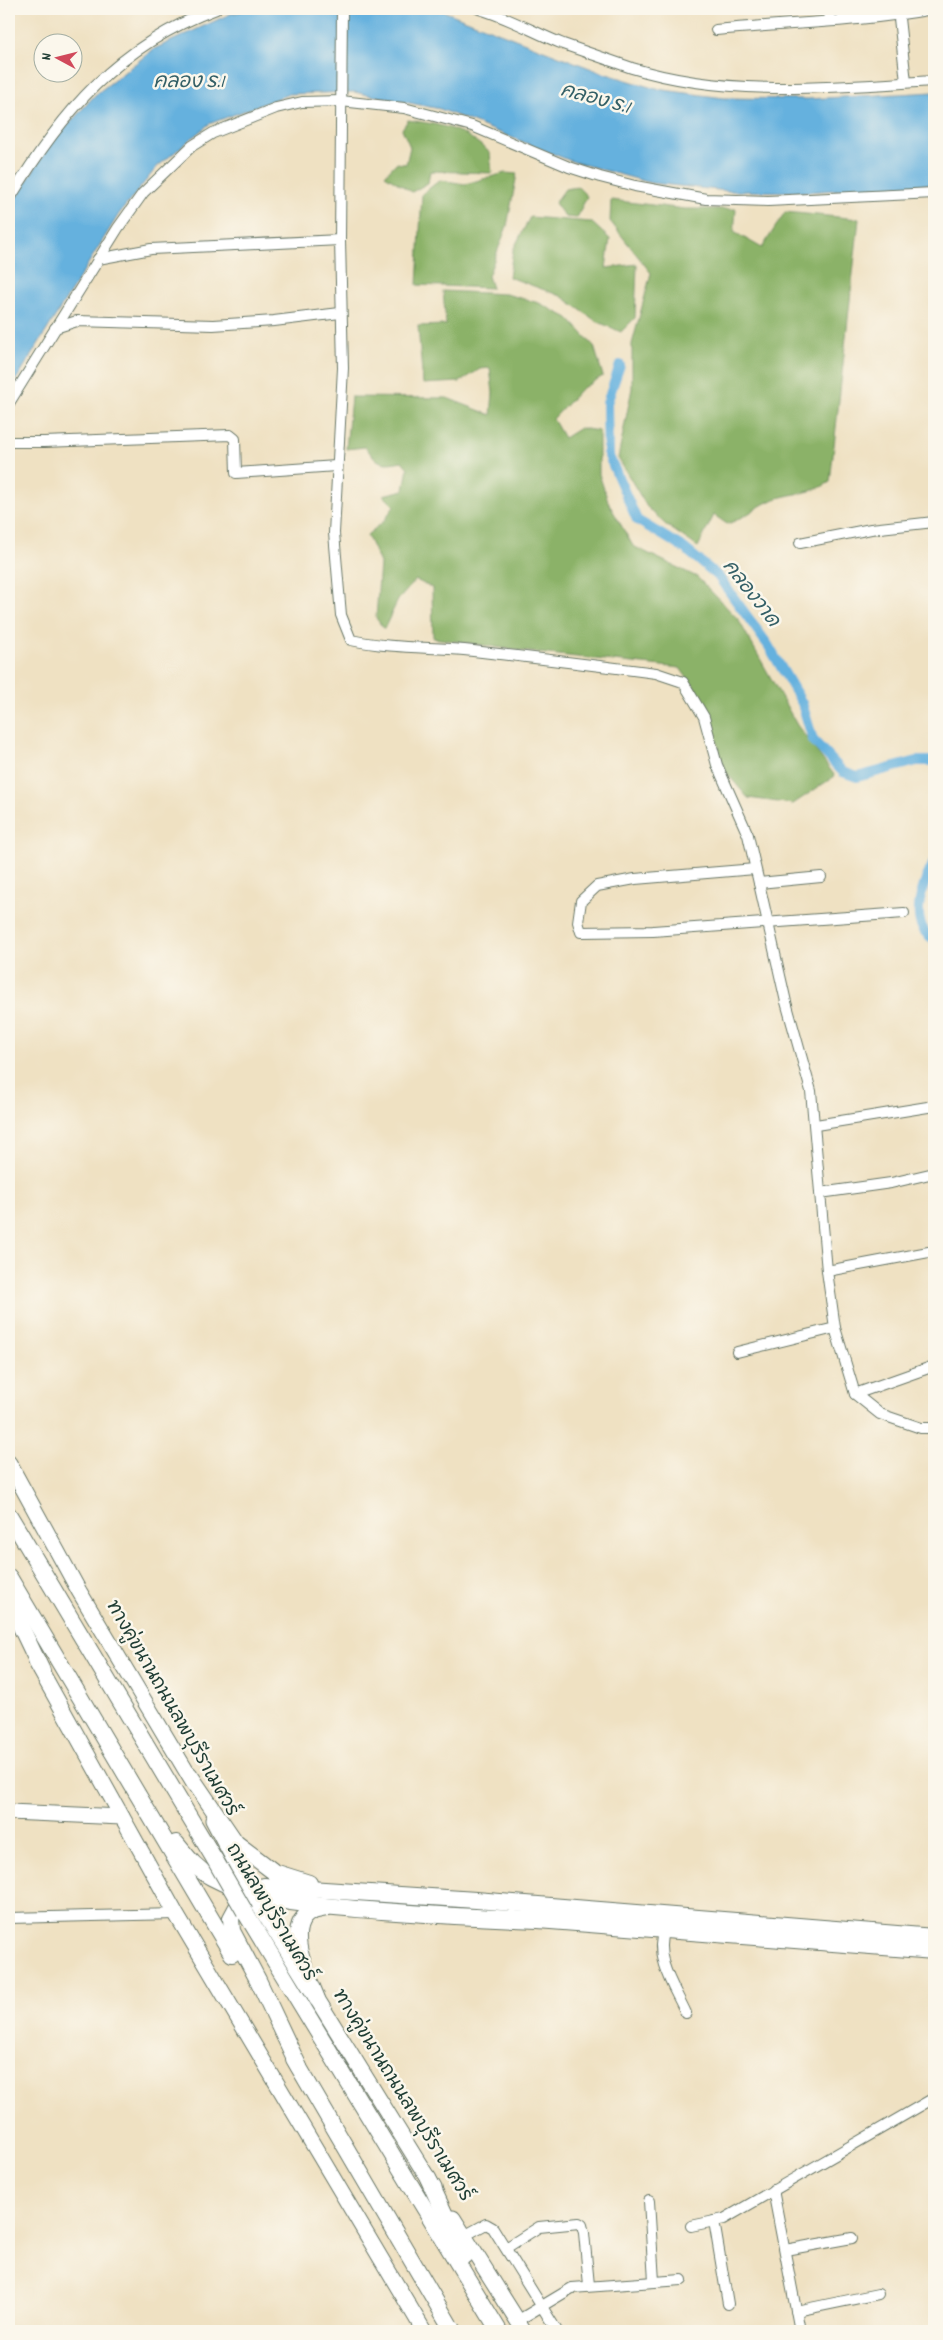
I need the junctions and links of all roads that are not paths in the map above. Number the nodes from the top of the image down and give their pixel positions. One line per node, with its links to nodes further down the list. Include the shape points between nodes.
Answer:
1 (216, 9): 13 (street, via 182,23 117,64 58,125)
2 (342, 9): 11 (street)
3 (479, 9): 10 (street, via 581,50 633,68 679,79 782,88)
4 (831, 9): 7 (street)
5 (933, 9): 6 (street)
6 (898, 12): 7 (street, via 854,20); 10 (street)
7 (829, 20): 8 (street)
8 (716, 30)
9 (934, 81): 10 (street)
10 (906, 82)
11 (341, 101): 12 (street, via 404,108 442,117 585,172 635,186 706,199 768,201); 14 (street); 15 (street, via 302,102 276,108 213,133 192,146 143,193)
12 (934, 193)
13 (9, 200)
14 (340, 240): 15 (street, via 151,249); 16 (street)
15 (98, 259): 17 (street)
16 (340, 313): 17 (street, via 213,325 78,321); 20 (street, via 342,368)
17 (55, 328): 18 (street)
18 (9, 403)
19 (9, 442): 20 (street, via 230,435 235,439 236,473)
20 (336, 466): 23 (street, via 334,532 342,615 350,640 379,646 420,646 656,673 684,682 704,717 717,765 748,835)
21 (934, 522): 22 (street, via 871,529)
22 (800, 543)
23 (755, 869): 25 (street); 27 (street, via 662,876 597,886 581,901 578,922 582,932 653,932)
24 (820, 877): 25 (street)
25 (759, 883): 27 (street)
26 (904, 913): 27 (street)
27 (768, 922): 29 (street, via 786,1002 812,1092)
28 (934, 1106): 29 (street)
29 (816, 1125): 31 (street)
30 (934, 1174): 31 (street)
31 (820, 1192): 33 (street)
32 (934, 1251): 33 (street)
33 (827, 1271): 34 (street)
34 (834, 1328): 35 (street); 37 (street)
35 (737, 1352)
36 (934, 1366): 37 (street)
37 (855, 1394): 38 (street, via 880,1414 921,1428)
38 (934, 1428)
39 (9, 1463): 45 (main road, ทางคู่ขนานถนนลพบุรีราเมศวร์, via 79,1591)
40 (9, 1515): 80 (main road, ถนนลพบุรีราเมศวร์, bridge)
41 (9, 1577): 47 (main road)
42 (9, 1602): 44 (main road)
43 (9, 1621): 44 (main road)
44 (42, 1671): 48 (main road)
45 (189, 1774): 49 (main road, via 236,1842 255,1858 274,1872); 50 (main road, ทางคู่ขนานถนนลพบุรีราเมศวร์)
46 (9, 1812): 48 (main road)
47 (150, 1815): 50 (main road, via 194,1864 210,1876); 59 (main road)
48 (122, 1817): 52 (main road)
49 (330, 1890): 50 (main road, via 264,1886); 55 (main road)
50 (251, 1892): 51 (main road, via 310,1906); 57 (main road, ทางคู่ขนานถนนลพบุรีราเมศวร์); 59 (main road, via 238,1905 232,1918 232,1931)
51 (331, 1907): 54 (main road); 57 (main road, via 311,1912 302,1920 297,1943)
52 (176, 1914): 53 (street); 78 (main road)
53 (9, 1918)
54 (664, 1930): 56 (main road); 58 (street, via 660,1952)
55 (934, 1937)
56 (934, 1951)
57 (317, 1999): 61 (main road, ทางคู่ขนานถนนลพบุรีราเมศวร์)
58 (686, 2013)
59 (299, 2067): 79 (main road)
60 (934, 2098): 62 (street)
61 (428, 2178): 66 (main road, ทางคู่ขนานถนนลพบุรีราเมศวร์); 80 (main road)
62 (773, 2190): 64 (street); 69 (street)
63 (649, 2201): 71 (street)
64 (714, 2221): 65 (street); 74 (street)
65 (691, 2226)
66 (464, 2236): 68 (street, via 490,2224); 77 (main road, ทางคู่ขนานถนนลพบุรีราเมศวร์)
67 (852, 2238): 69 (street)
68 (506, 2248): 72 (street, via 539,2227 578,2223 584,2233); 75 (street)
69 (785, 2250): 76 (street)
70 (682, 2280): 71 (street)
71 (654, 2281): 72 (street)
72 (589, 2285): 75 (street, via 572,2288)
73 (878, 2294): 76 (street)
74 (728, 2304)
75 (542, 2306): 77 (street); 81 (street)
76 (796, 2311): 82 (street)
77 (520, 2326)
78 (424, 2331)
79 (453, 2331)
80 (499, 2331)
81 (557, 2331)
82 (800, 2331)

